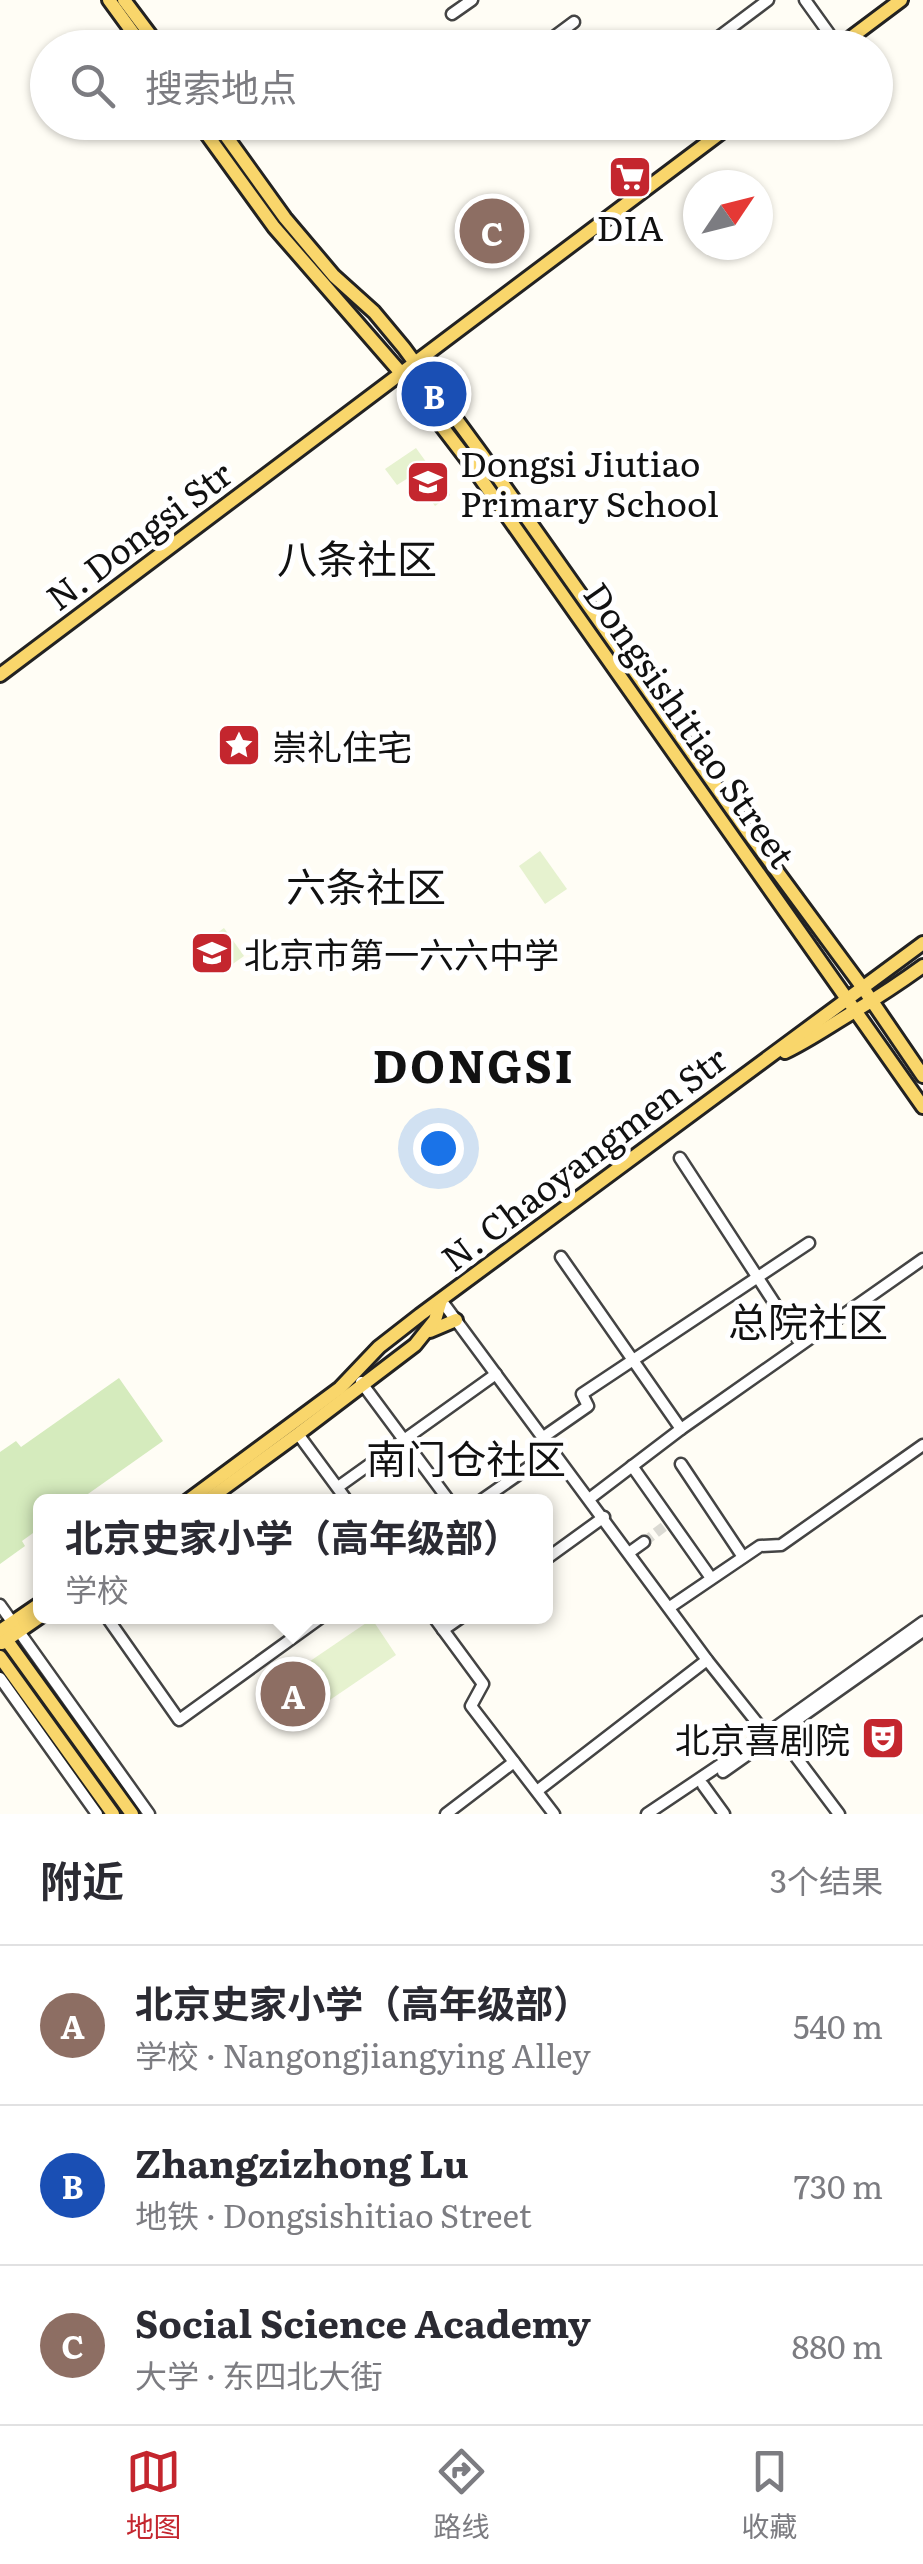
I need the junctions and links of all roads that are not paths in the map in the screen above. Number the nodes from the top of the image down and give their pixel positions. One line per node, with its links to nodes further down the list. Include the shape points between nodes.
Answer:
1 (109, 0): 9 (main road)
2 (124, 0): 10 (main road)
3 (472, 0): 7 (street)
4 (768, 0): 12 (street)
5 (805, 0): 13 (street)
6 (902, 0): 14 (main road)
7 (452, 14)
8 (574, 22): 11 (street)
9 (131, 30)
10 (146, 30)
11 (563, 30)
12 (728, 30)
13 (826, 30)
14 (861, 30)
15 (211, 140): 19 (main road, Dongsishitiao Street, via 274,227)
16 (229, 140): 18 (main road, Dongsishitiao Street, via 284,218)
17 (712, 140): 18 (main road, N. Dongsi Str)
18 (417, 366): 19 (main road, N. Dongsi Str); 23 (main road, Dongsishitiao Street)
19 (403, 376): 20 (main road, N. Dongsi Str); 25 (main road, Dongsishitiao Street)
20 (0, 675)
21 (923, 943): 23 (main road)
22 (923, 966): 24 (main road)
23 (863, 988): 24 (main road, Dongsishitiao Street); 25 (main road)
24 (872, 1002): 25 (main road); 26 (main road, Dongsishitiao Street)
25 (852, 1004): 27 (main road, Dongsishitiao Street); 33 (main road, N. Chaoyangmen Str, via 760,1063)
26 (923, 1076)
27 (923, 1106)
28 (680, 1158): 32 (street)
29 (809, 1243): 32 (street)
30 (561, 1257): 37 (street)
31 (921, 1264): 36 (street)
32 (757, 1276): 36 (street); 37 (street)
33 (441, 1300): 34 (street); 35 (main road); 39 (main road, N. Chaoyangmen Str, via 379,1348)
34 (456, 1320): 35 (main road); 38 (street)
35 (427, 1332): 39 (main road)
36 (802, 1344): 40 (street)
37 (634, 1358): 40 (street); 42 (street, via 582,1394 588,1406)
38 (496, 1374): 42 (street); 43 (street)
39 (359, 1380): 41 (main road); 43 (street); 49 (main road, N. Chaoyangmen Str)
40 (682, 1429): 47 (street)
41 (298, 1434): 48 (street); 50 (main road)
42 (542, 1438): 45 (street)
43 (404, 1440): 48 (street); 52 (street)
44 (923, 1445): 59 (street, via 780,1545 760,1546)
45 (552, 1451): 53 (street); 54 (street)
46 (681, 1464): 59 (street)
47 (632, 1466): 54 (street); 60 (street)
48 (338, 1486): 51 (street)
49 (197, 1494)
50 (216, 1494)
51 (343, 1494)
52 (444, 1494)
53 (490, 1494)
54 (589, 1499): 55 (street)
55 (604, 1517): 57 (street); 58 (street)
56 (644, 1542): 57 (street)
57 (630, 1552): 62 (street)
58 (553, 1554)
59 (743, 1557): 60 (street)
60 (711, 1578): 62 (street)
61 (0, 1605): 70 (street)
62 (670, 1608): 75 (street)
63 (33, 1610): 70 (main road)
64 (33, 1619): 70 (main road)
65 (923, 1622): 77 (street)
66 (112, 1624): 67 (street, via 180,1720)
67 (311, 1624)
68 (439, 1624): 71 (street)
69 (453, 1624): 71 (street)
70 (16, 1627): 73 (main road); 84 (street)
71 (444, 1630): 78 (street, via 483,1684 471,1706)
72 (923, 1631): 77 (street)
73 (2, 1637): 83 (main road)
74 (0, 1656): 82 (main road)
75 (708, 1660): 77 (street); 80 (street)
76 (0, 1678): 81 (street)
77 (773, 1732): 79 (street); 87 (street); 90 (street)
78 (514, 1762): 80 (street); 85 (street)
79 (703, 1785): 88 (street); 89 (street)
80 (538, 1791): 86 (street)
81 (96, 1814)
82 (114, 1814)
83 (132, 1814)
84 (149, 1814)
85 (446, 1814)
86 (554, 1814)
87 (646, 1814)
88 (659, 1814)
89 (724, 1814)
90 (839, 1814)

